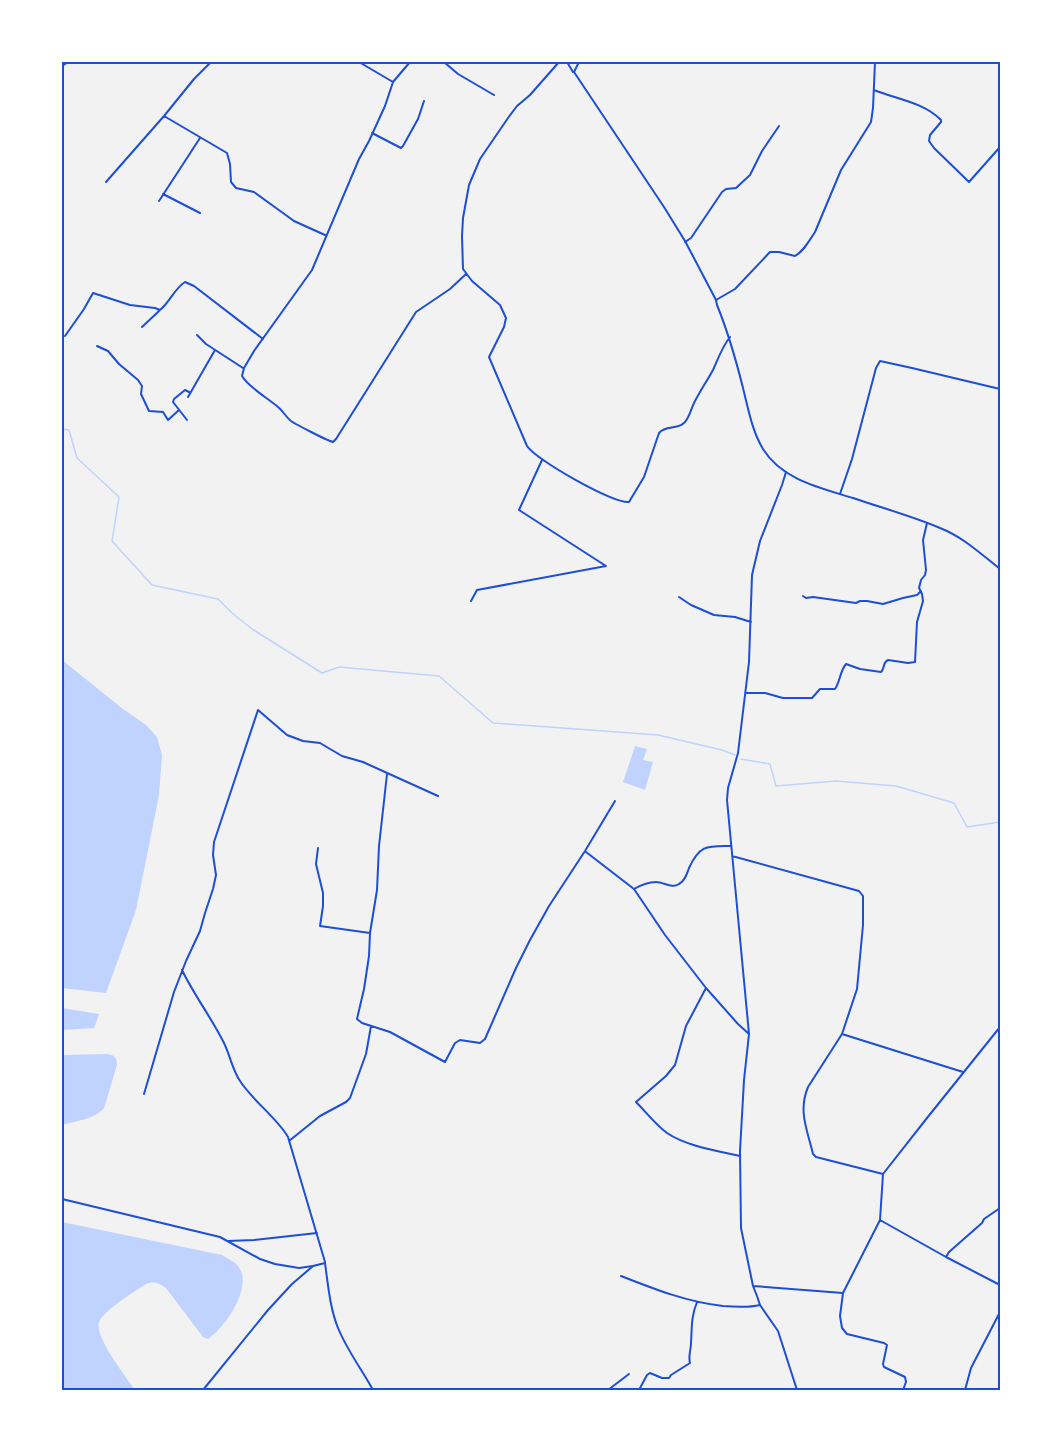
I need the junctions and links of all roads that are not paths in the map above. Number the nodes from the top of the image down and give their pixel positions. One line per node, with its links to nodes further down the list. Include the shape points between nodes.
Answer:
1 (68, 62): 10 (street)
2 (211, 62): 16 (street)
3 (359, 62): 12 (street)
4 (410, 62): 12 (street)
5 (444, 62): 14 (street)
6 (559, 62): 27 (street, via 517,106 477,164 463,218)
7 (567, 62): 11 (street)
8 (579, 62): 11 (street)
9 (875, 62): 13 (street)
10 (62, 66)
11 (574, 72): 26 (street)
12 (393, 82): 18 (street)
13 (874, 90): 20 (street, via 916,104 938,117 941,122 929,141 969,182); 28 (street, via 869,127 841,170 815,232 800,254 770,252 735,289)
14 (494, 95)
15 (424, 101): 18 (street, via 401,148)
16 (164, 117): 19 (street); 21 (street)
17 (779, 126): 26 (street, via 750,175 734,189 722,192)
18 (372, 133): 25 (street)
19 (200, 138): 22 (street); 25 (street, via 227,153 231,182 236,189 254,192 294,221)
20 (1000, 147)
21 (106, 182)
22 (163, 194): 23 (street); 24 (street)
23 (159, 201)
24 (200, 213)
25 (325, 235): 34 (street, via 312,270)
26 (685, 242): 28 (street)
27 (466, 274): 37 (street, via 416,312 333,442 291,422 244,380); 43 (street, via 504,313 505,324 489,359 527,446)
28 (716, 300): 33 (street)
29 (160, 310): 30 (street); 32 (street, via 93,293); 34 (street, via 185,282)
30 (142, 327)
31 (196, 335): 36 (street)
32 (65, 336)
33 (730, 337): 43 (street, via 687,420 658,433 644,477 629,502 593,489); 44 (street, via 759,442)
34 (263, 339): 37 (street)
35 (97, 346): 41 (street, via 108,351 138,380 149,411 163,412 168,420)
36 (216, 350): 37 (street); 39 (street)
37 (244, 368)
38 (1000, 389): 45 (street, via 880,362)
39 (190, 393): 40 (street); 41 (street, via 185,390 174,399)
40 (188, 397)
41 (179, 410): 42 (street)
42 (187, 420)
43 (543, 460): 51 (street, via 519,510 606,566 477,590)
44 (786, 472): 45 (street); 52 (street, via 752,575)
45 (840, 494): 46 (street)
46 (927, 523): 47 (street, via 951,532); 48 (street, via 926,575 921,580)
47 (1000, 569)
48 (921, 591): 49 (street, via 883,604); 53 (street, via 915,662 888,660 881,672 846,664 835,689 820,689 812,698)
49 (804, 596)
50 (679, 597): 52 (street, via 714,615)
51 (471, 601)
52 (750, 622): 53 (street)
53 (746, 693): 57 (street, via 738,753 728,788)
54 (387, 774): 55 (street); 62 (street); 63 (street, via 320,743 287,735 258,710 214,842 213,889)
55 (438, 796)
56 (615, 801): 59 (street)
57 (731, 846): 60 (street); 61 (street, via 703,849 678,885 659,882)
58 (318, 848): 62 (street, via 316,864 323,893 320,926)
59 (585, 851): 61 (street); 65 (street, via 549,906 483,1042 460,1040 445,1062)
60 (732, 856): 67 (street); 68 (street, via 862,893 857,989)
61 (634, 889): 64 (street)
62 (370, 933): 65 (street, via 367,973 357,1016 358,1022)
63 (182, 970): 70 (street); 71 (street, via 223,1041 235,1074)
64 (706, 988): 67 (street); 72 (street, via 686,1026 675,1065 636,1102 677,1138)
65 (371, 1026): 71 (street, via 366,1054 350,1098)
66 (1000, 1027): 69 (street)
67 (749, 1034): 72 (street)
68 (842, 1034): 69 (street); 73 (street, via 804,1096 803,1115 813,1154 819,1159)
69 (963, 1072): 73 (street)
70 (144, 1094)
71 (289, 1141): 77 (street)
72 (740, 1156): 84 (street, via 741,1228)
73 (883, 1174): 76 (street)
74 (62, 1199): 78 (street)
75 (1000, 1208): 79 (street)
76 (880, 1220): 79 (street); 85 (street)
77 (317, 1233): 78 (street); 80 (street)
78 (228, 1240): 81 (street, via 275,1264)
79 (946, 1257): 83 (street)
80 (325, 1263): 81 (street); 91 (street, via 338,1327)
81 (313, 1266): 90 (street, via 268,1310)
82 (621, 1276): 86 (street)
83 (1000, 1285)
84 (753, 1286): 85 (street); 87 (street)
85 (843, 1293): 95 (street, via 840,1316 844,1332 884,1343 884,1367 905,1377)
86 (696, 1302): 87 (street); 93 (street, via 690,1363 669,1378 647,1375)
87 (760, 1305): 94 (street, via 778,1331)
88 (1000, 1312): 96 (street, via 971,1368)
89 (629, 1374): 92 (street)
90 (203, 1390)
91 (374, 1390)
92 (608, 1390)
93 (639, 1390)
94 (797, 1390)
95 (903, 1390)
96 (965, 1390)

